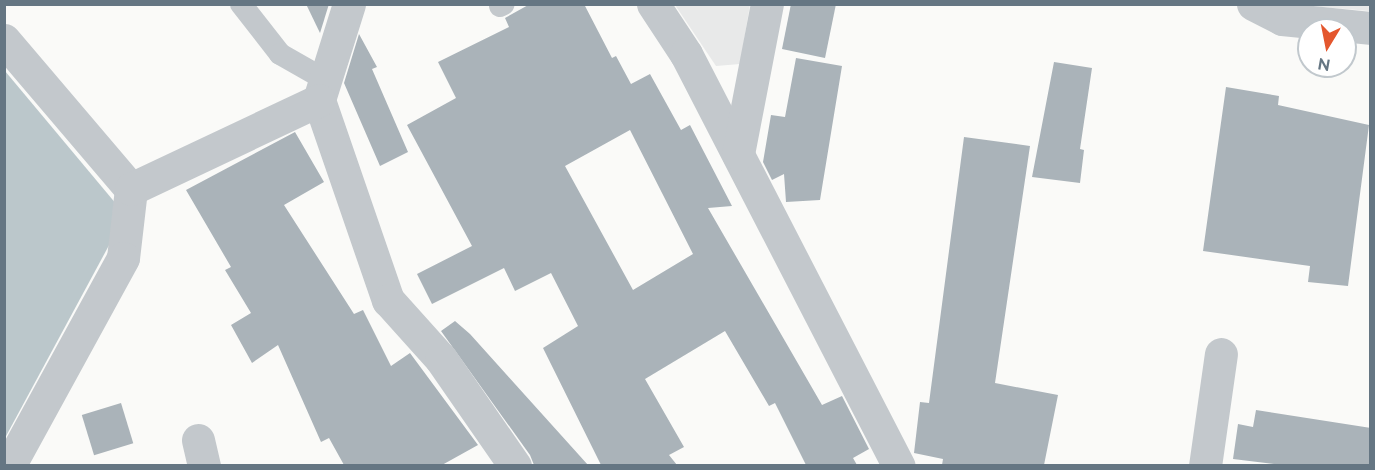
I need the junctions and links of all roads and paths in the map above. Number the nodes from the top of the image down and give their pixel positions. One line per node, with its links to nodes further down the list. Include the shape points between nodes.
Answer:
1 (241, 4): 8 (lane, via 280,54)
2 (349, 4): 8 (street)
3 (654, 4): 9 (street, via 686,54)
4 (767, 4): 9 (street)
5 (1253, 4): 6 (street, via 1282,19)
6 (1371, 28)
7 (4, 40): 10 (street)
8 (321, 90): 10 (street); 13 (street, via 388,300 441,359)
9 (738, 154): 14 (street)
10 (131, 189): 12 (street, via 123,258)
11 (1221, 354): 15 (street)
12 (9, 465)
13 (513, 465)
14 (899, 465)
15 (1205, 465)

